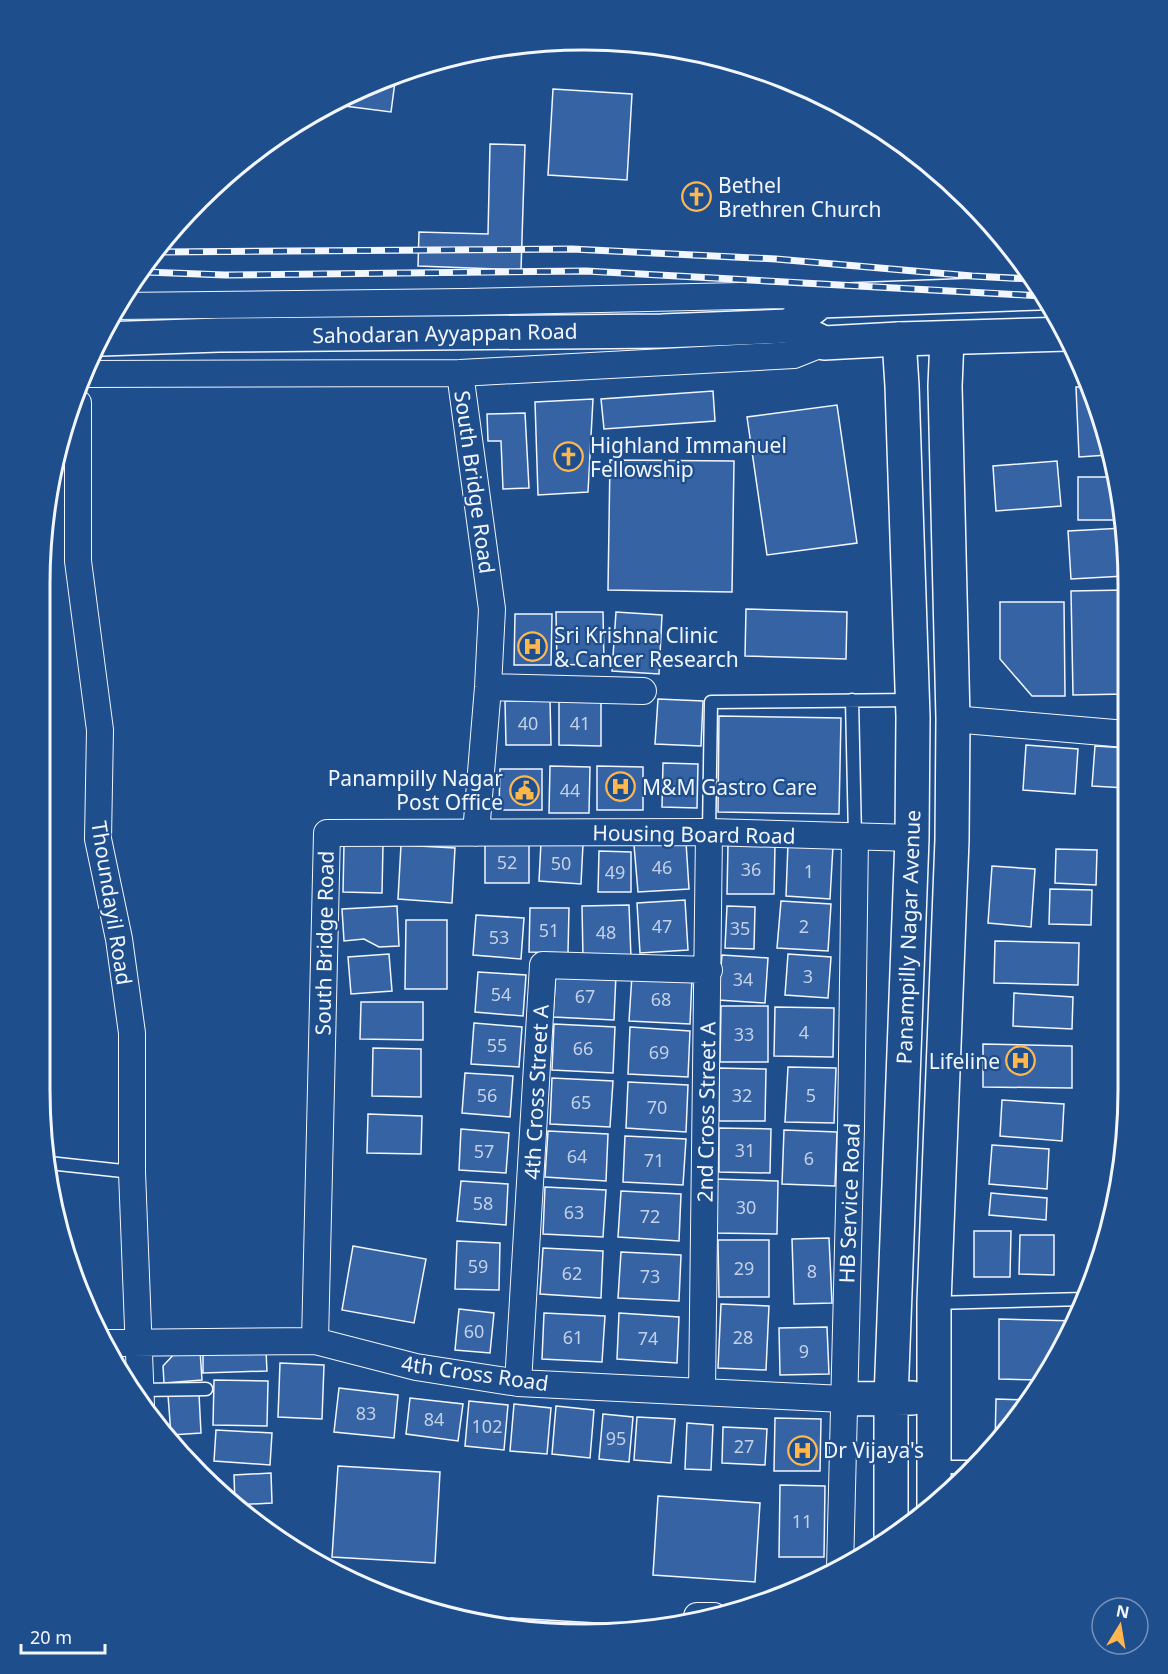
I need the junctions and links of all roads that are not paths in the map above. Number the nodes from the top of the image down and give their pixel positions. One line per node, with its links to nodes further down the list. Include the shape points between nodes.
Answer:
1 (1032, 293): 2 (street)
2 (955, 297): 3 (street); 8 (street, via 922,315)
3 (820, 301): 4 (street, via 783,295); 5 (street)
4 (128, 306)
5 (789, 326): 7 (street, Sahodaran Ayyappan Road); 10 (street, Sahodaran Ayyappan Road)
6 (1056, 334): 9 (street, Sahodaran Ayyappan Road)
7 (110, 339)
8 (899, 339): 9 (street, Sahodaran Ayyappan Road); 10 (street, Sahodaran Ayyappan Road); 17 (street, Panampilly Nagar Avenue)
9 (947, 339): 18 (street, Panampilly Nagar Avenue)
10 (825, 343): 11 (street, via 794,355)
11 (460, 373): 12 (street); 14 (street, South Bridge Road, via 492,609)
12 (92, 374)
13 (78, 412): 27 (street, Thoundayil Road, via 78,561 100,730 98,839 132,1033)
14 (488, 687): 15 (street); 21 (street, South Bridge Road)
15 (643, 691)
16 (852, 700): 17 (lane); 20 (lane, via 711,702); 22 (lane)
17 (913, 708): 18 (street); 23 (street, Panampilly Nagar Avenue)
18 (953, 719): 19 (street); 24 (street, Panampilly Nagar Avenue)
19 (1118, 733)
20 (709, 832): 21 (street, Housing Board Road); 22 (street, Housing Board Road); 25 (street, 2nd Cross Street A)
21 (476, 833): 30 (street, South Bridge Road, via 327,833)
22 (855, 837): 23 (street, Housing Board Road); 39 (street, HB Service Road)
23 (912, 838): 24 (street); 40 (street, Panampilly Nagar Avenue)
24 (952, 840): 29 (street, Panampilly Nagar Avenue)
25 (709, 970): 33 (street, 4th Cross Street A, via 543,965); 36 (street, 2nd Cross Street A)
26 (54, 1163): 27 (lane)
27 (132, 1172): 32 (street, Thoundayil Road)
28 (1076, 1299): 29 (lane)
29 (934, 1303): 38 (street, Panampilly Nagar Avenue)
30 (315, 1341): 32 (street, 4th Cross Road); 33 (street, 4th Cross Road, via 416,1367)
31 (114, 1343): 32 (street, 4th Cross Road)
32 (140, 1343): 34 (street, Thoundayil Road)
33 (518, 1383): 36 (street, 4th Cross Road)
34 (141, 1388)
35 (206, 1389): 37 (lane)
36 (702, 1391): 39 (street, 4th Cross Road)
37 (147, 1396)
38 (935, 1398): 40 (street); 41 (street, Panampilly Nagar Avenue)
39 (843, 1399): 40 (street); 45 (street, HB Service Road)
40 (891, 1399): 44 (street, Panampilly Nagar Avenue)
41 (935, 1467): 42 (lane); 43 (street, Panampilly Nagar Avenue)
42 (963, 1467)
43 (934, 1493)
44 (891, 1527)
45 (840, 1559)

